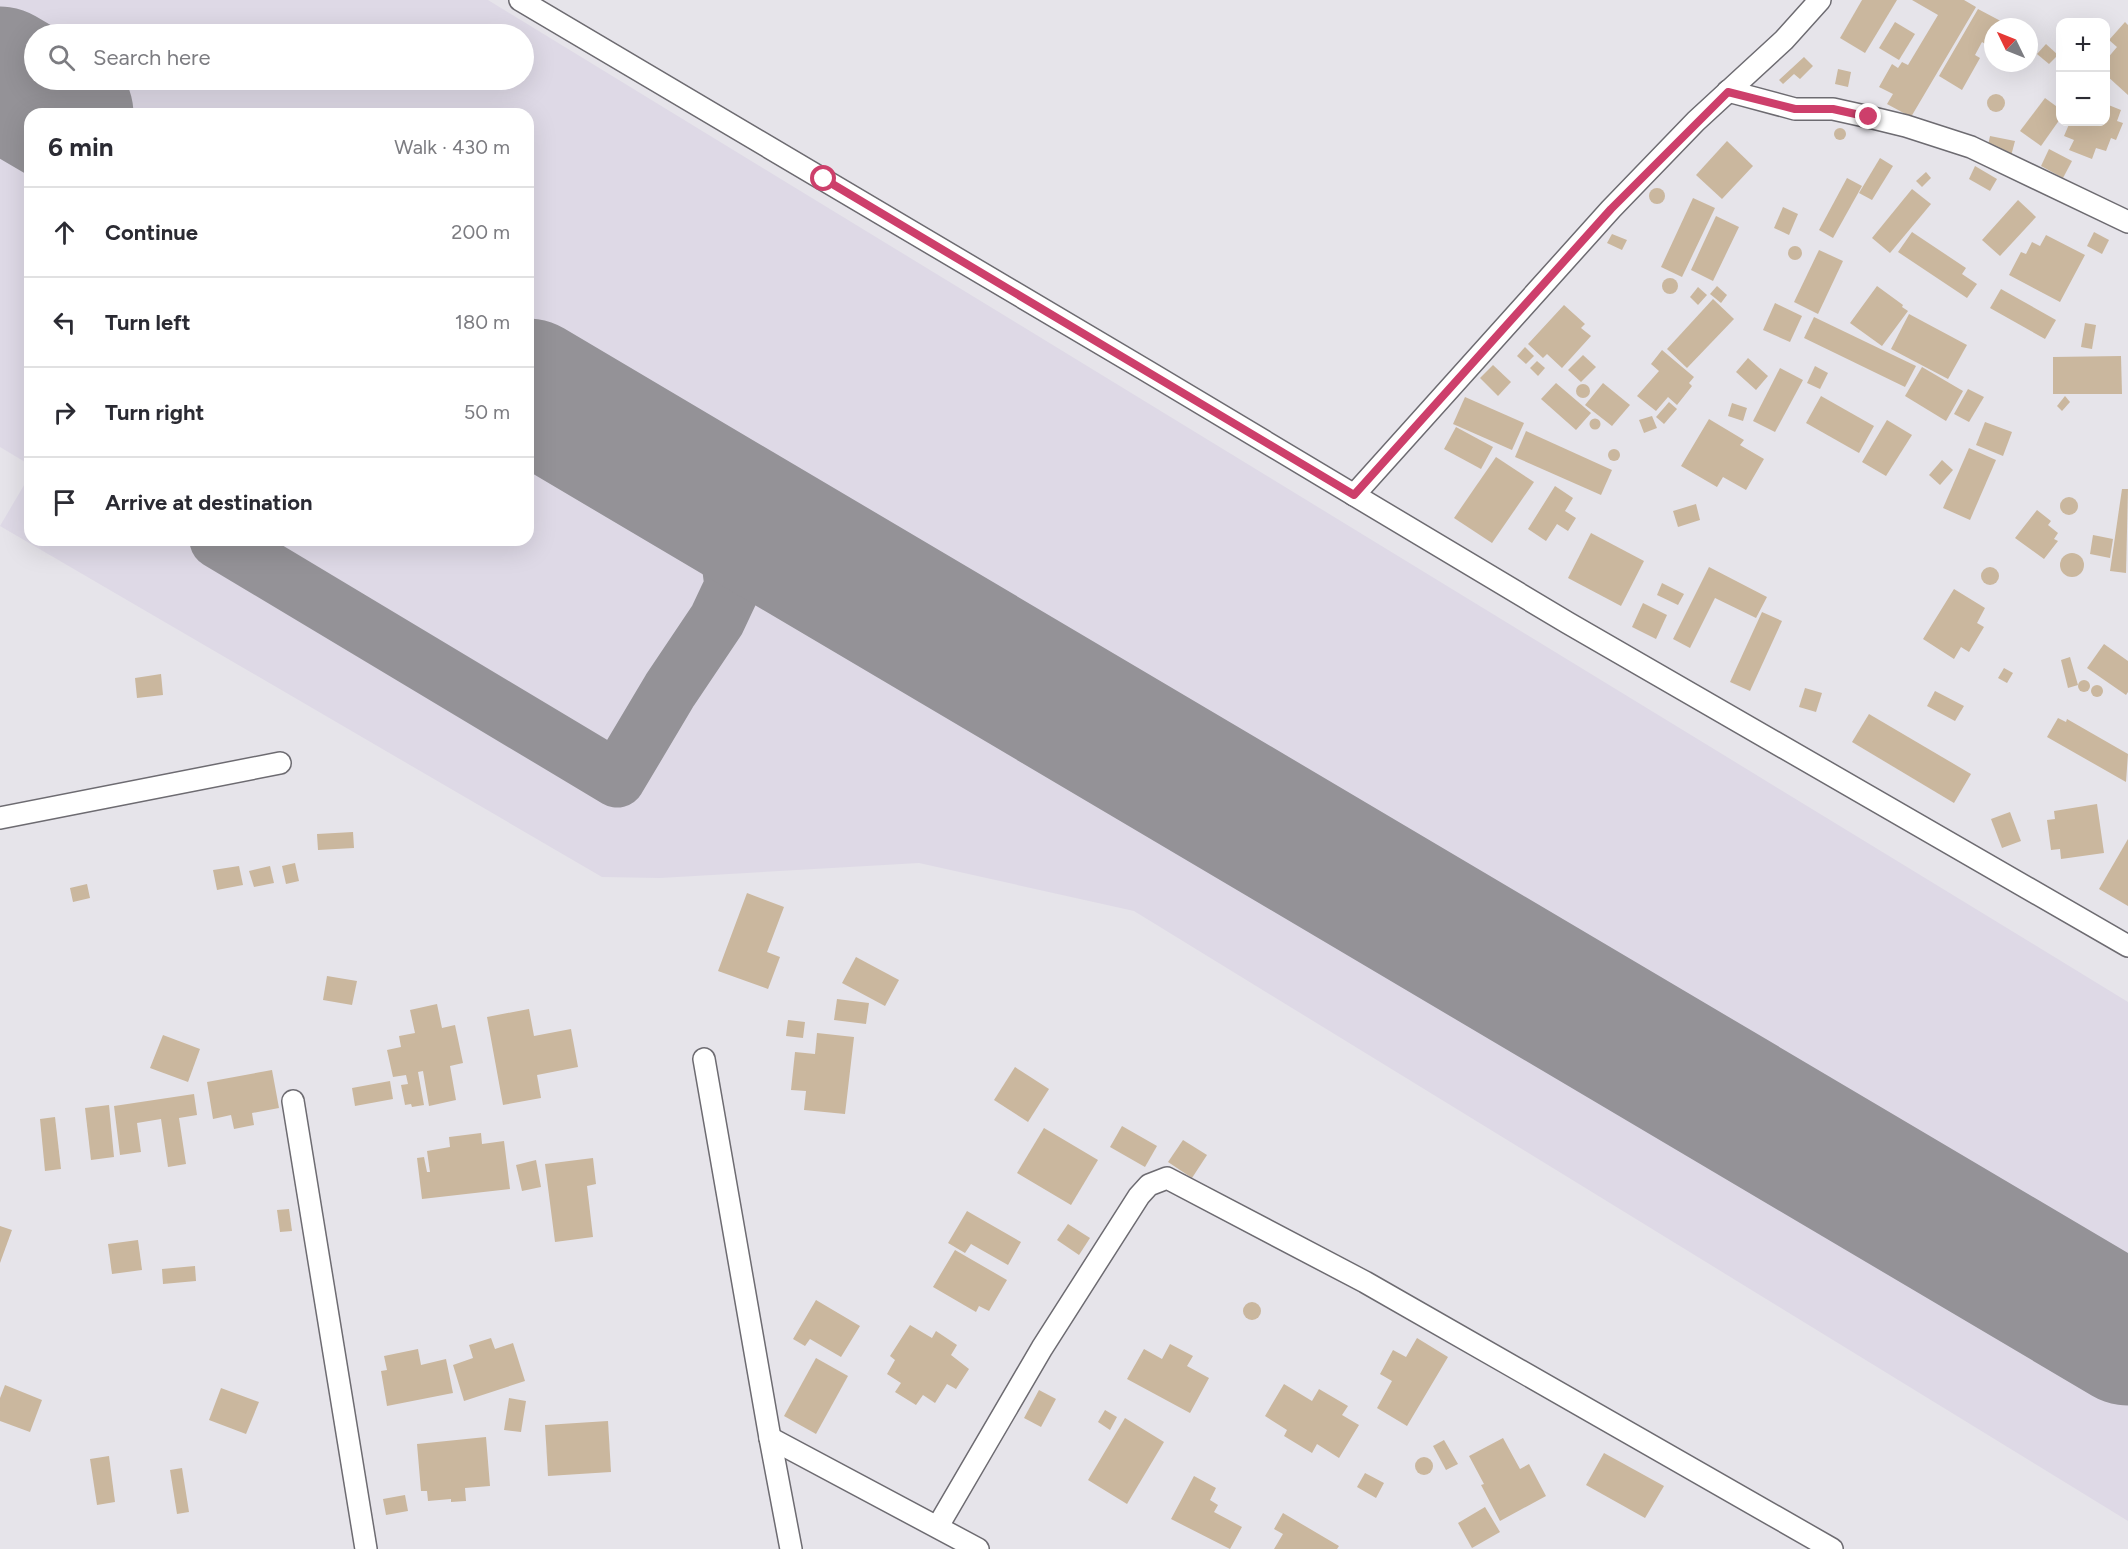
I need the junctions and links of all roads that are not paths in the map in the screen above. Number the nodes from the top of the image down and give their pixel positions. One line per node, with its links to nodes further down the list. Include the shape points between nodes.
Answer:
1 (520, 0): 5 (street)
2 (1820, 0): 3 (street)
3 (1728, 92): 4 (street, via 1795,109 1833,109 1869,117 1971,147); 5 (street, via 1611,209)
4 (2128, 222)
5 (1354, 495): 8 (street, via 1578,629)
6 (280, 763): 7 (street)
7 (0, 818)
8 (2128, 946)
9 (704, 1059): 11 (street)
10 (293, 1101): 13 (street)
11 (770, 1438): 12 (street); 14 (street)
12 (938, 1526): 15 (street); 16 (street, via 1042,1348 1139,1196 1149,1185 1167,1178 1365,1282)
13 (366, 1549)
14 (791, 1549)
15 (978, 1549)
16 (1832, 1549)

